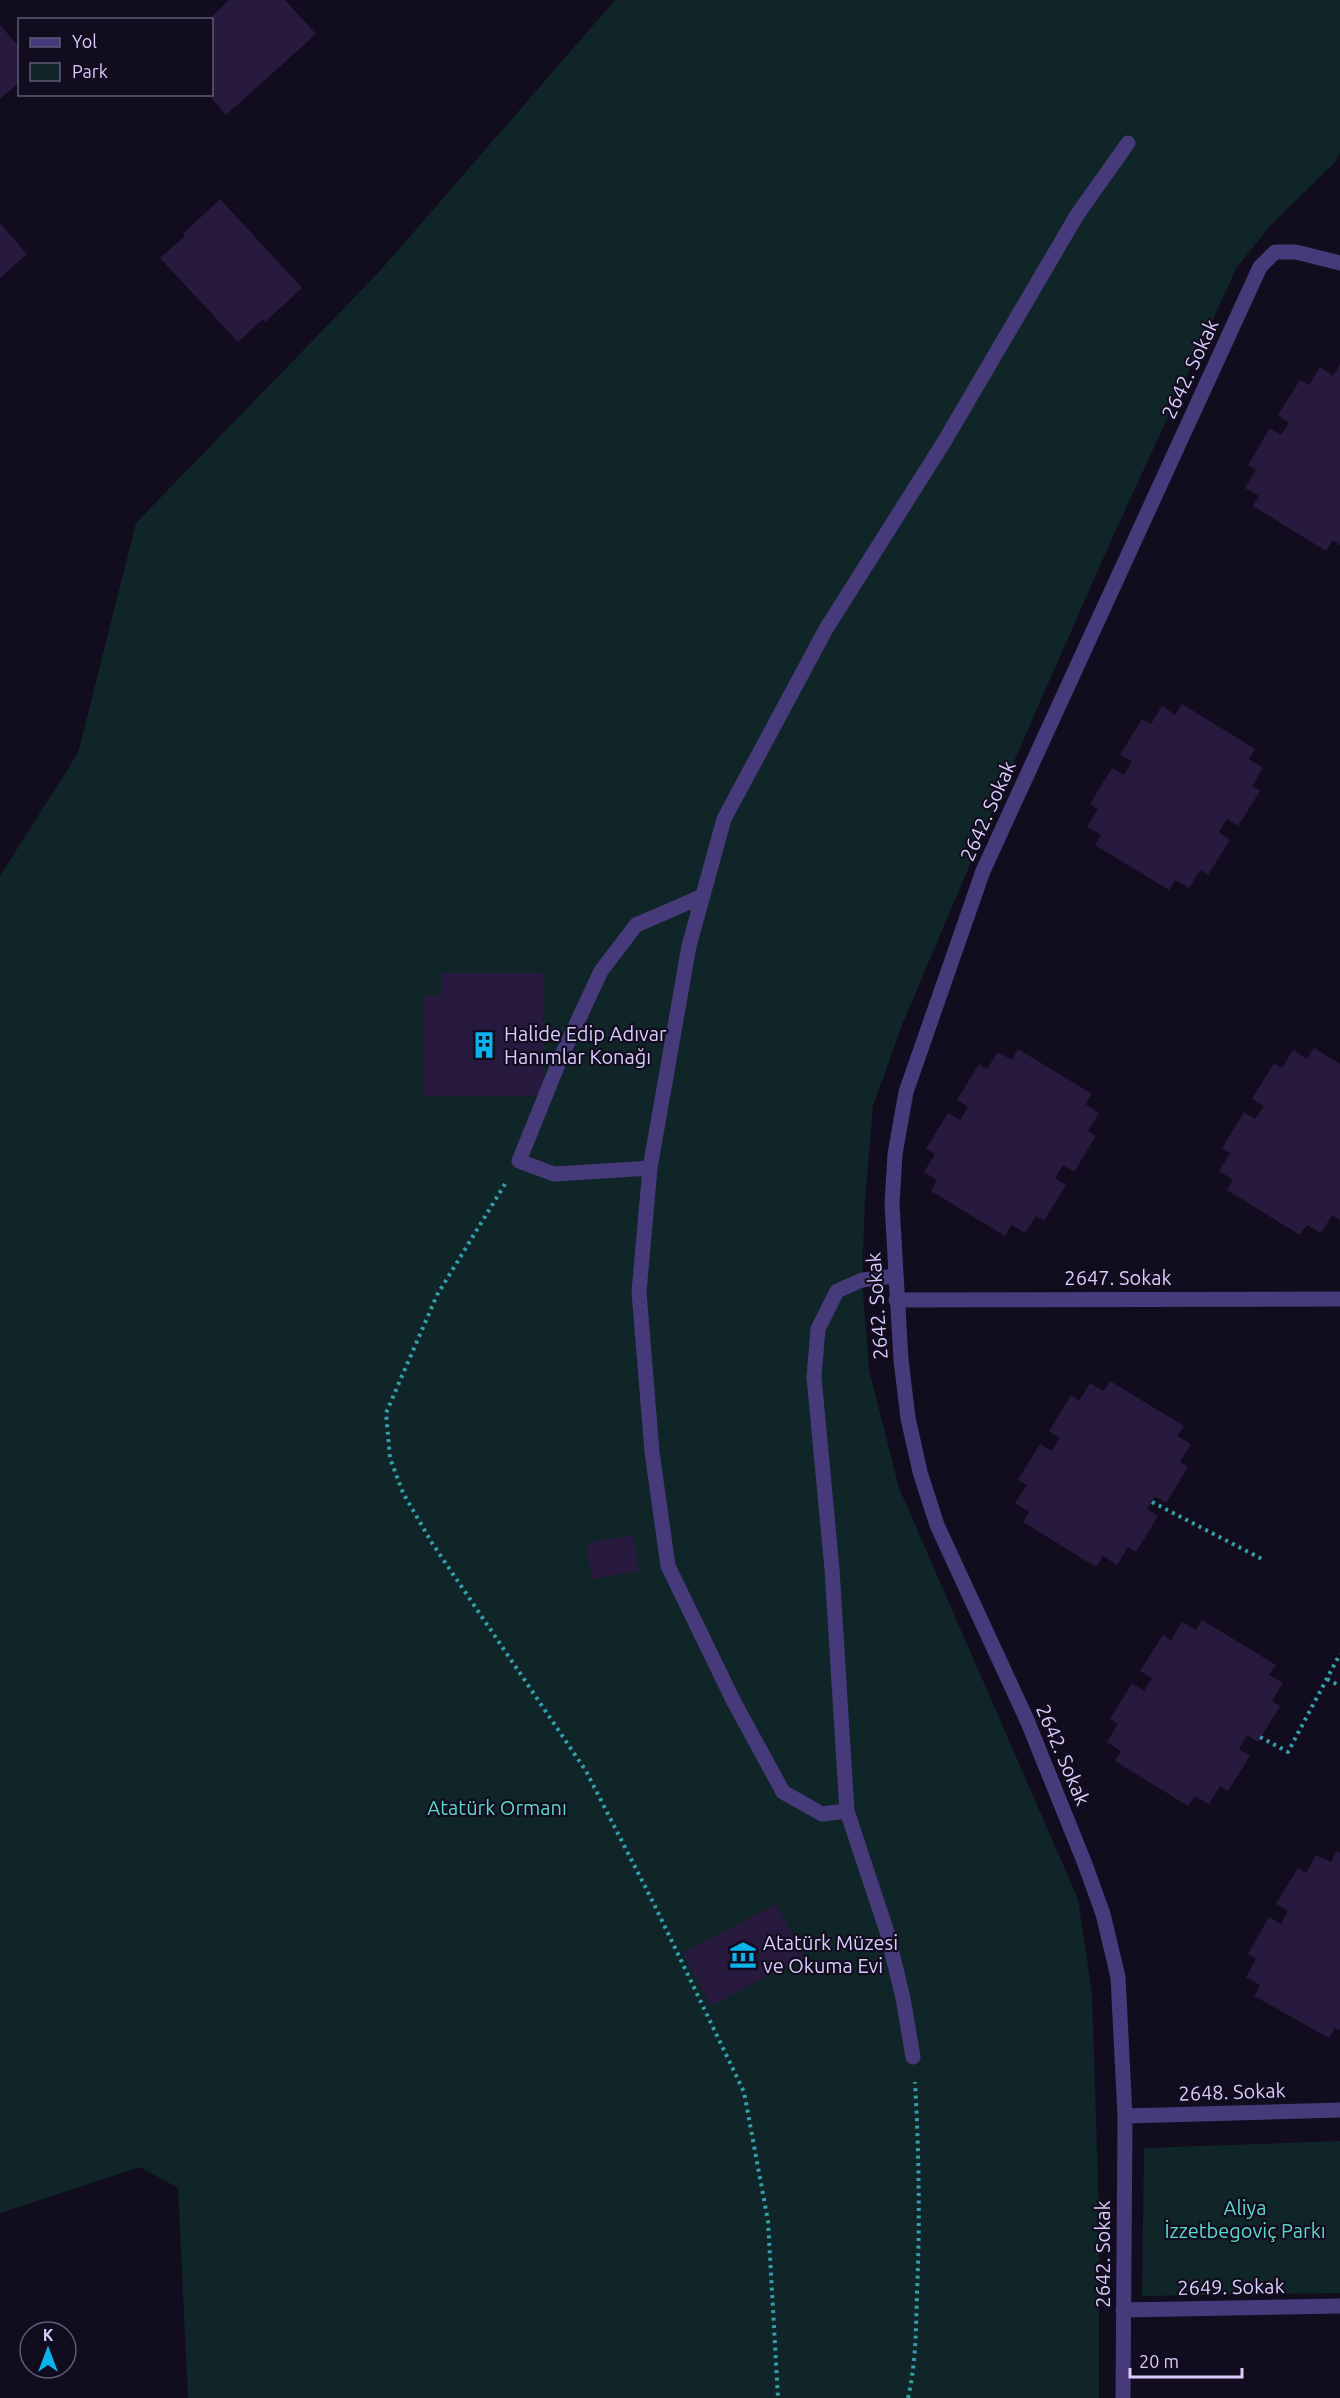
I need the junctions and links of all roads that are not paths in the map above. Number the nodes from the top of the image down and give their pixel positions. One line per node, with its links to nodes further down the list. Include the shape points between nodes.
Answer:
1 (1128, 143): 3 (street, via 1077,215 944,442 826,630 724,819)
2 (1340, 263): 5 (street, 2642. Sokak, via 1296,252 1275,252 1260,267 983,871 906,1092 895,1154 892,1204)
3 (703, 896): 4 (street, via 689,946); 4 (street, via 636,925 601,971 519,1161 554,1173)
4 (650, 1168): 8 (street, via 639,1292 652,1452 668,1566 783,1792 822,1814)
5 (895, 1276): 7 (street, 2642. Sokak); 8 (street, via 862,1280 837,1291 818,1329 814,1377 832,1569)
6 (1340, 1299): 7 (street, 2647. Sokak)
7 (896, 1300): 11 (street, 2642. Sokak, via 908,1418 920,1472 938,1525 1026,1720 1103,1914 1118,1977)
8 (847, 1811): 9 (street, via 887,1932)
9 (914, 2057)
10 (1340, 2110): 11 (street, 2648. Sokak)
11 (1125, 2116): 13 (street, 2642. Sokak)
12 (1340, 2306): 13 (street, 2649. Sokak)
13 (1123, 2310): 14 (street, 2642. Sokak)
14 (1123, 2398)

